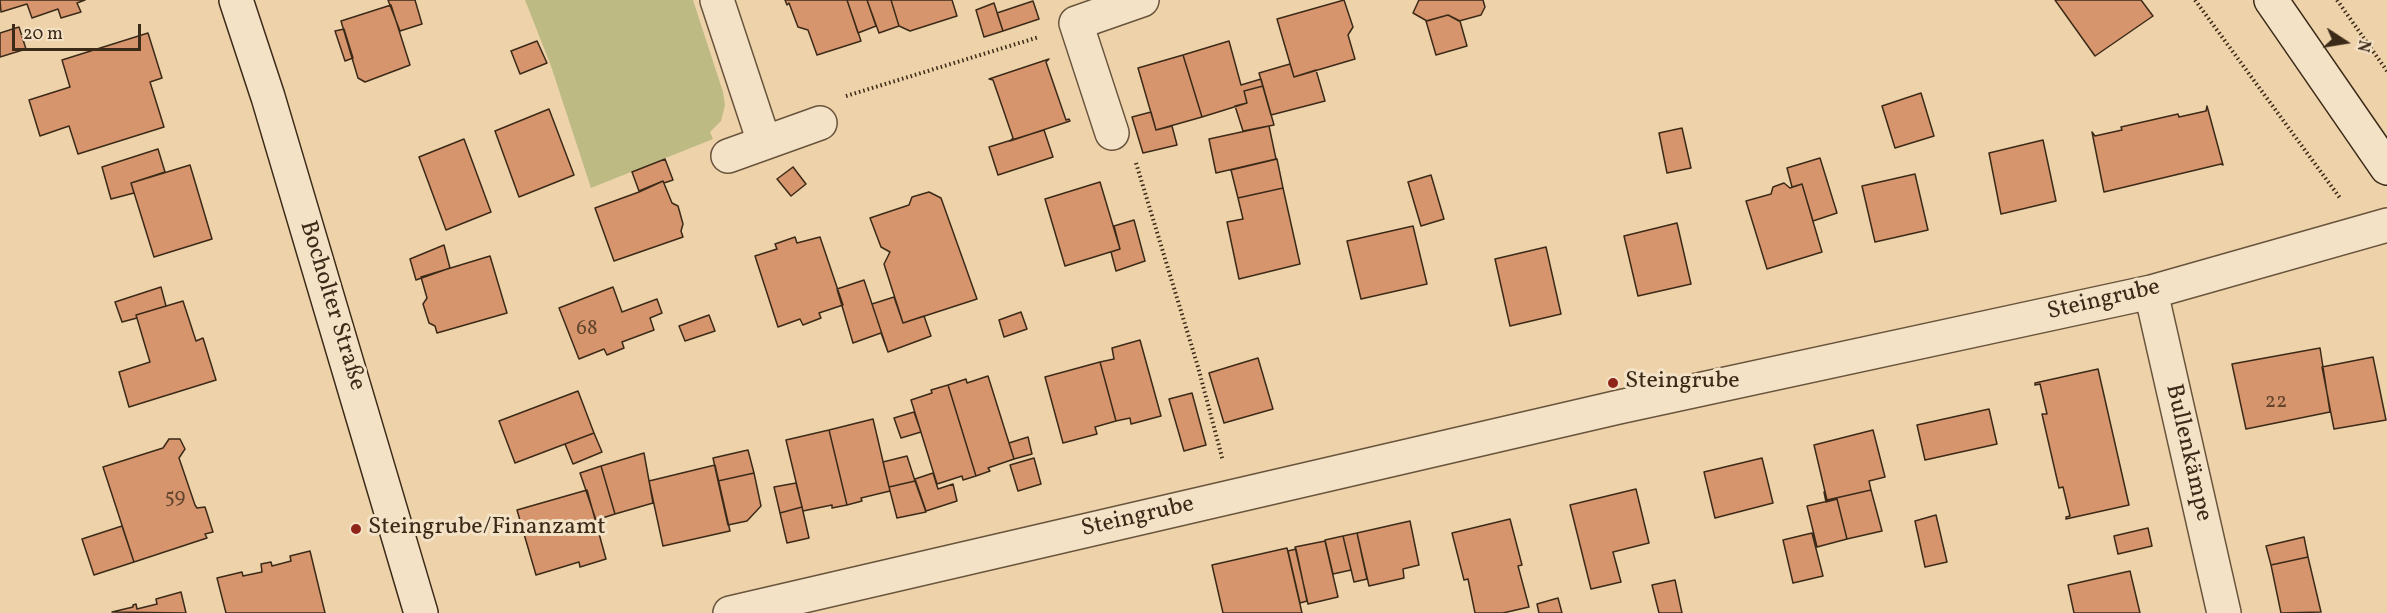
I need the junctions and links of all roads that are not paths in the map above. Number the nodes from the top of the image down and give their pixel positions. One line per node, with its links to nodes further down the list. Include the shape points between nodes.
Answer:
1 (236, 0): 12 (street, Bocholter Straße)
2 (717, 0): 7 (street)
3 (2271, 0): 9 (street)
4 (1132, 2): 6 (street, via 1076,23)
5 (820, 123): 7 (street)
6 (1112, 134)
7 (764, 142): 8 (street)
8 (728, 156)
9 (2387, 168)
10 (2376, 229): 11 (street, Steingrube)
11 (2151, 292): 13 (street, Steingrube, via 1618,407); 14 (street, Bullenkämpe)
12 (421, 613)
13 (730, 613)
14 (2224, 613)

